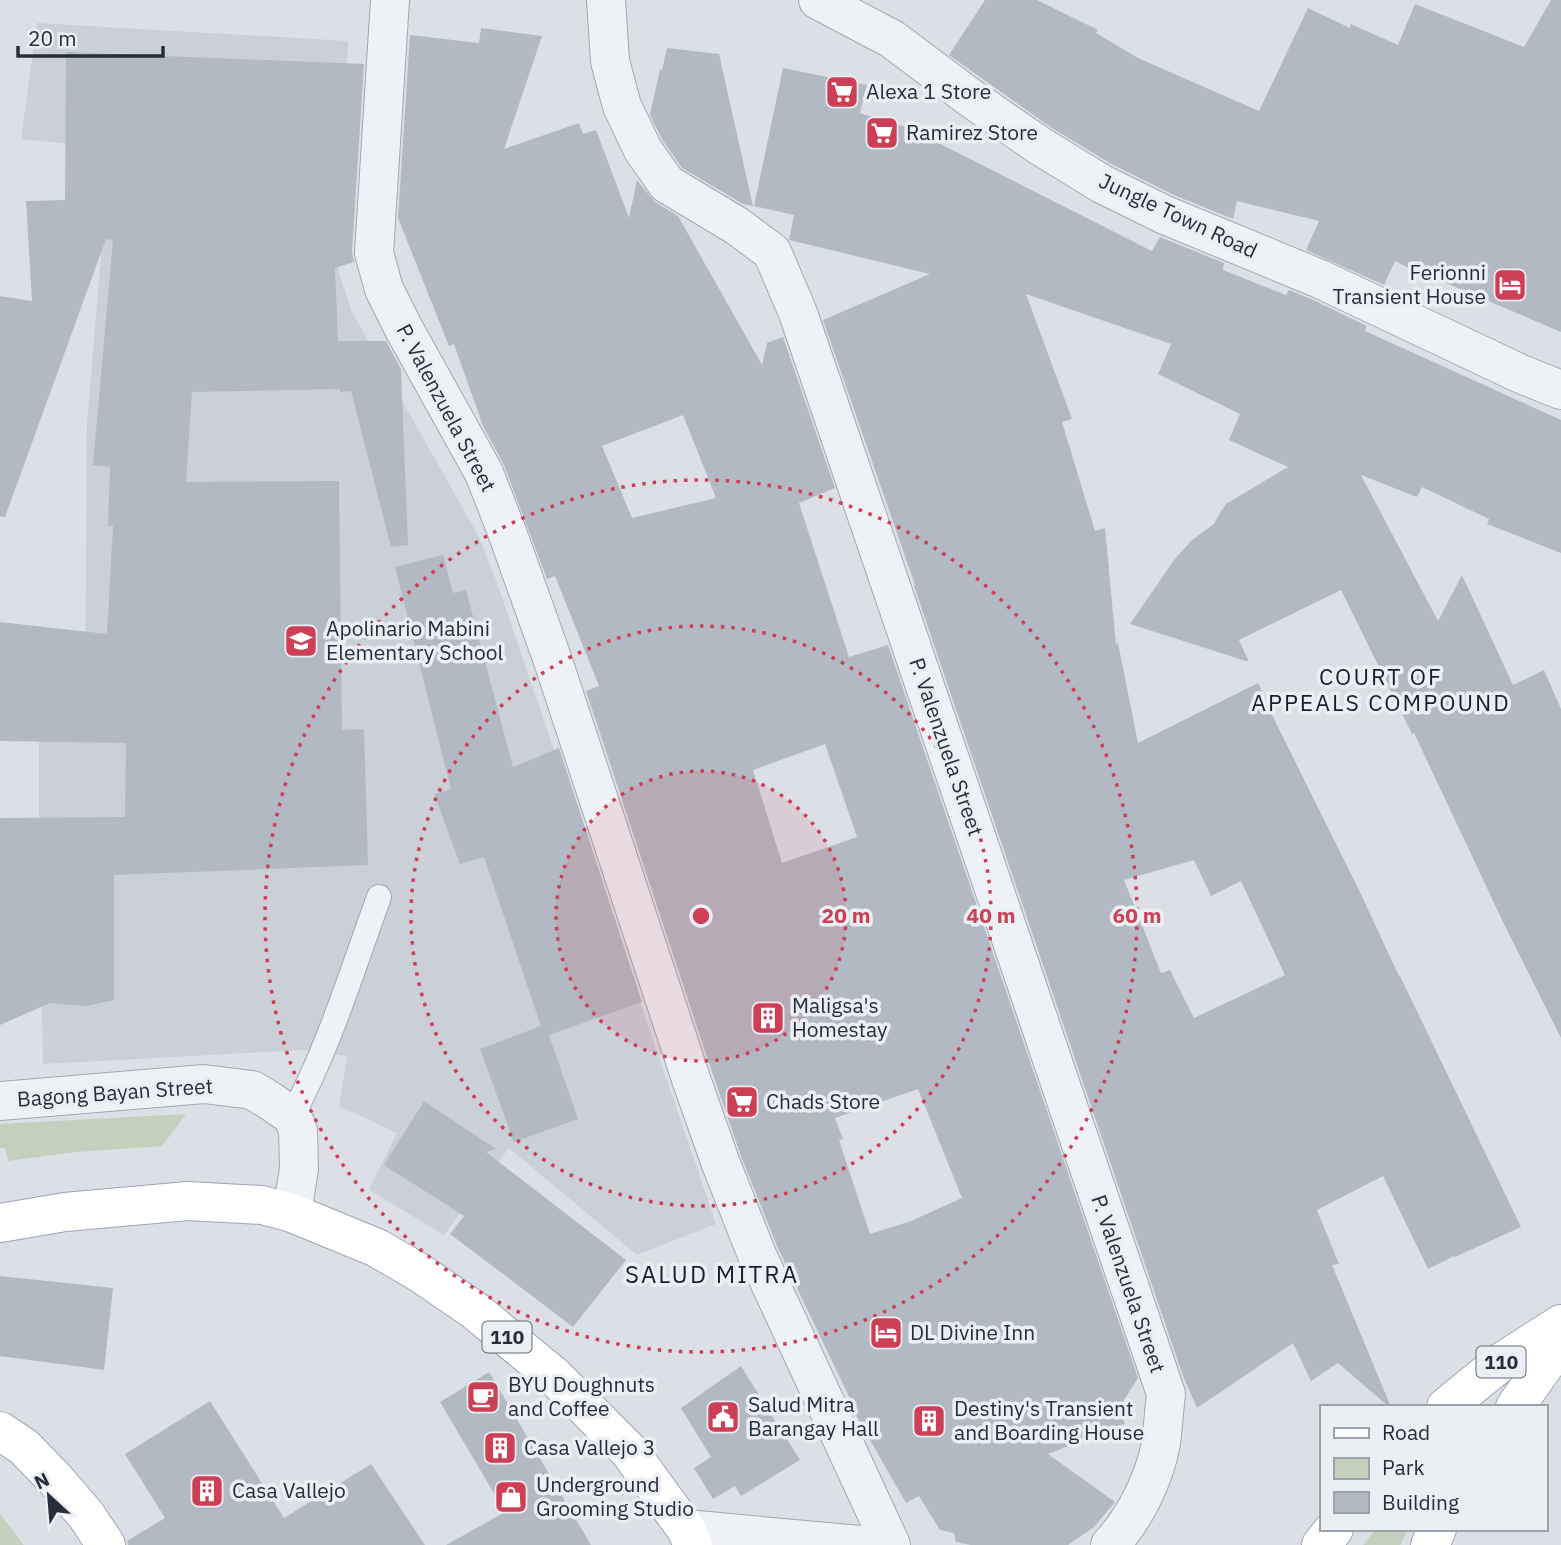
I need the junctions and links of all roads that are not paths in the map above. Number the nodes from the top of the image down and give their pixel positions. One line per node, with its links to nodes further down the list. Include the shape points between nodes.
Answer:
1 (390, 0): 19 (street, P. Valenzuela Street, via 374,253 384,289 484,473 552,658 721,1164 757,1255)
2 (606, 0): 20 (street, P. Valenzuela Street, via 610,61 622,106 643,150 667,184 772,252 798,313 1166,1394 1160,1445 1150,1478 1137,1509)
3 (818, 0): 4 (street, Jungle Town Road, via 892,39 1040,146 1102,184)
4 (1561, 390)
5 (379, 897): 7 (lane, via 322,1053)
6 (0, 1101): 7 (street, Bagong Bayan Street, via 204,1084 251,1090)
7 (292, 1116): 8 (street, via 298,1130 299,1169)
8 (292, 1213): 9 (main road, 110, via 262,1205 188,1201); 16 (main road, 110, via 377,1248 420,1273 513,1341 629,1451)
9 (0, 1223)
10 (1561, 1324): 12 (main road, 110, via 1500,1363)
11 (1561, 1342): 13 (main road)
12 (1448, 1405)
13 (1516, 1405)
14 (0, 1431): 17 (main road, via 24,1447 55,1479)
15 (1332, 1531): 21 (main road)
16 (689, 1537): 18 (street)
17 (106, 1545)
18 (860, 1545)
19 (891, 1545)
20 (1110, 1545)
21 (1321, 1545)

